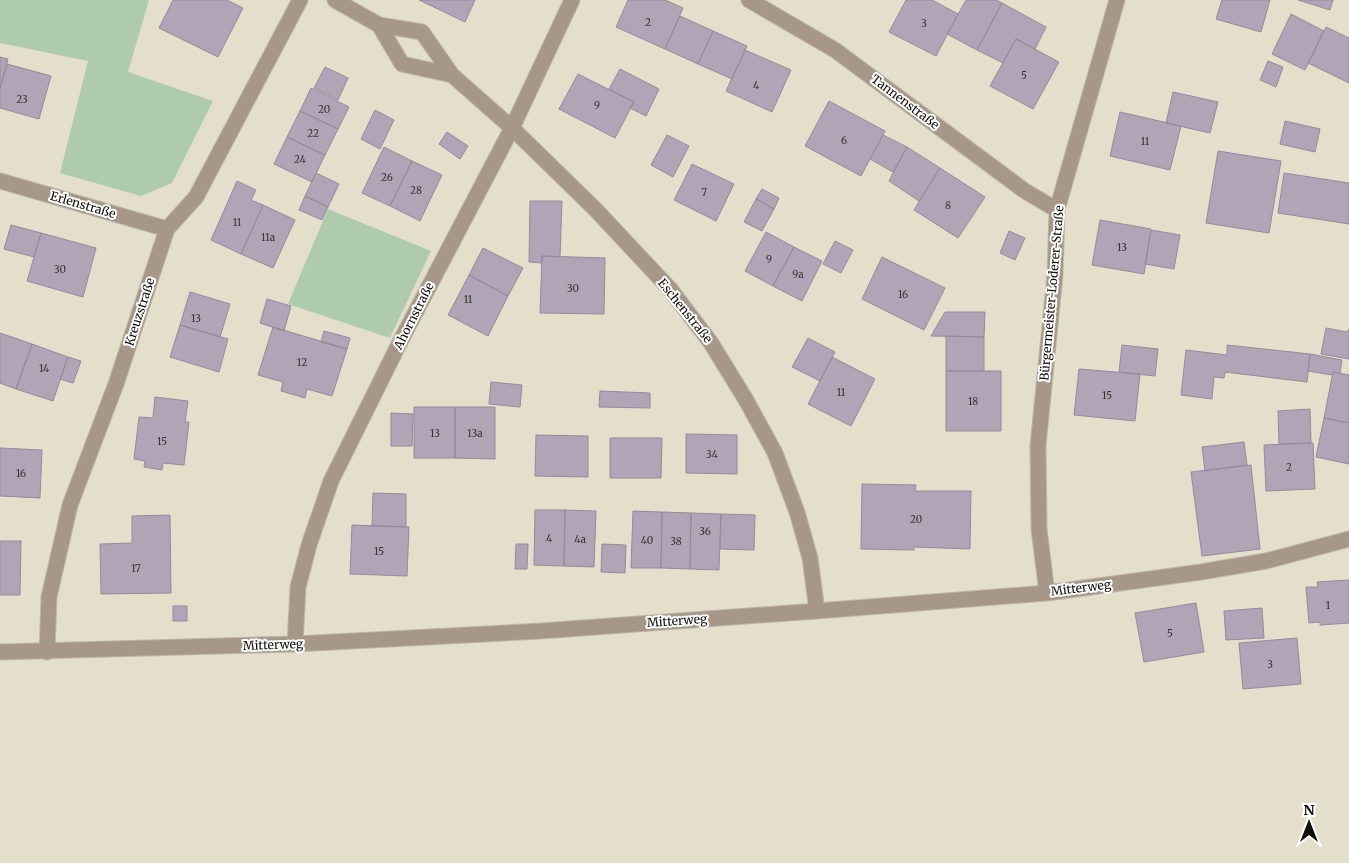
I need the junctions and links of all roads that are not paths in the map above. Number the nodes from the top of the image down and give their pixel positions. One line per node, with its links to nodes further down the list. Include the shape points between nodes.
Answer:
1 (300, 0): 11 (street, Kreuzstraße, via 196,198)
2 (335, 0): 6 (street, Eschenstraße)
3 (572, 0): 8 (street, Ahornstraße)
4 (749, 0): 10 (street, Tannenstraße, via 835,50 1025,191)
5 (1117, 0): 10 (street, Bürgermeister-Loderer-Straße)
6 (379, 25): 7 (street, Eschenstraße, via 422,32); 7 (street, Eschenstraße, via 402,64)
7 (452, 75): 8 (street, Eschenstraße)
8 (512, 128): 14 (street, Eschenstraße, via 595,209 670,289 711,343 775,454 810,558); 15 (street, Ahornstraße, via 331,481 298,588)
9 (0, 181): 11 (street, Erlenstraße)
10 (1057, 210): 13 (street, Bürgermeister-Loderer-Straße, via 1055,275 1038,446 1039,529)
11 (167, 228): 17 (street, Kreuzstraße, via 116,384 70,505 48,597)
12 (1349, 540): 13 (street, Mitterweg, via 1266,562)
13 (1047, 592): 14 (street, Mitterweg)
14 (817, 611): 15 (street, Mitterweg, via 541,631)
15 (295, 644): 17 (street, Mitterweg)
16 (0, 652): 17 (street, Mitterweg)
17 (47, 652)

